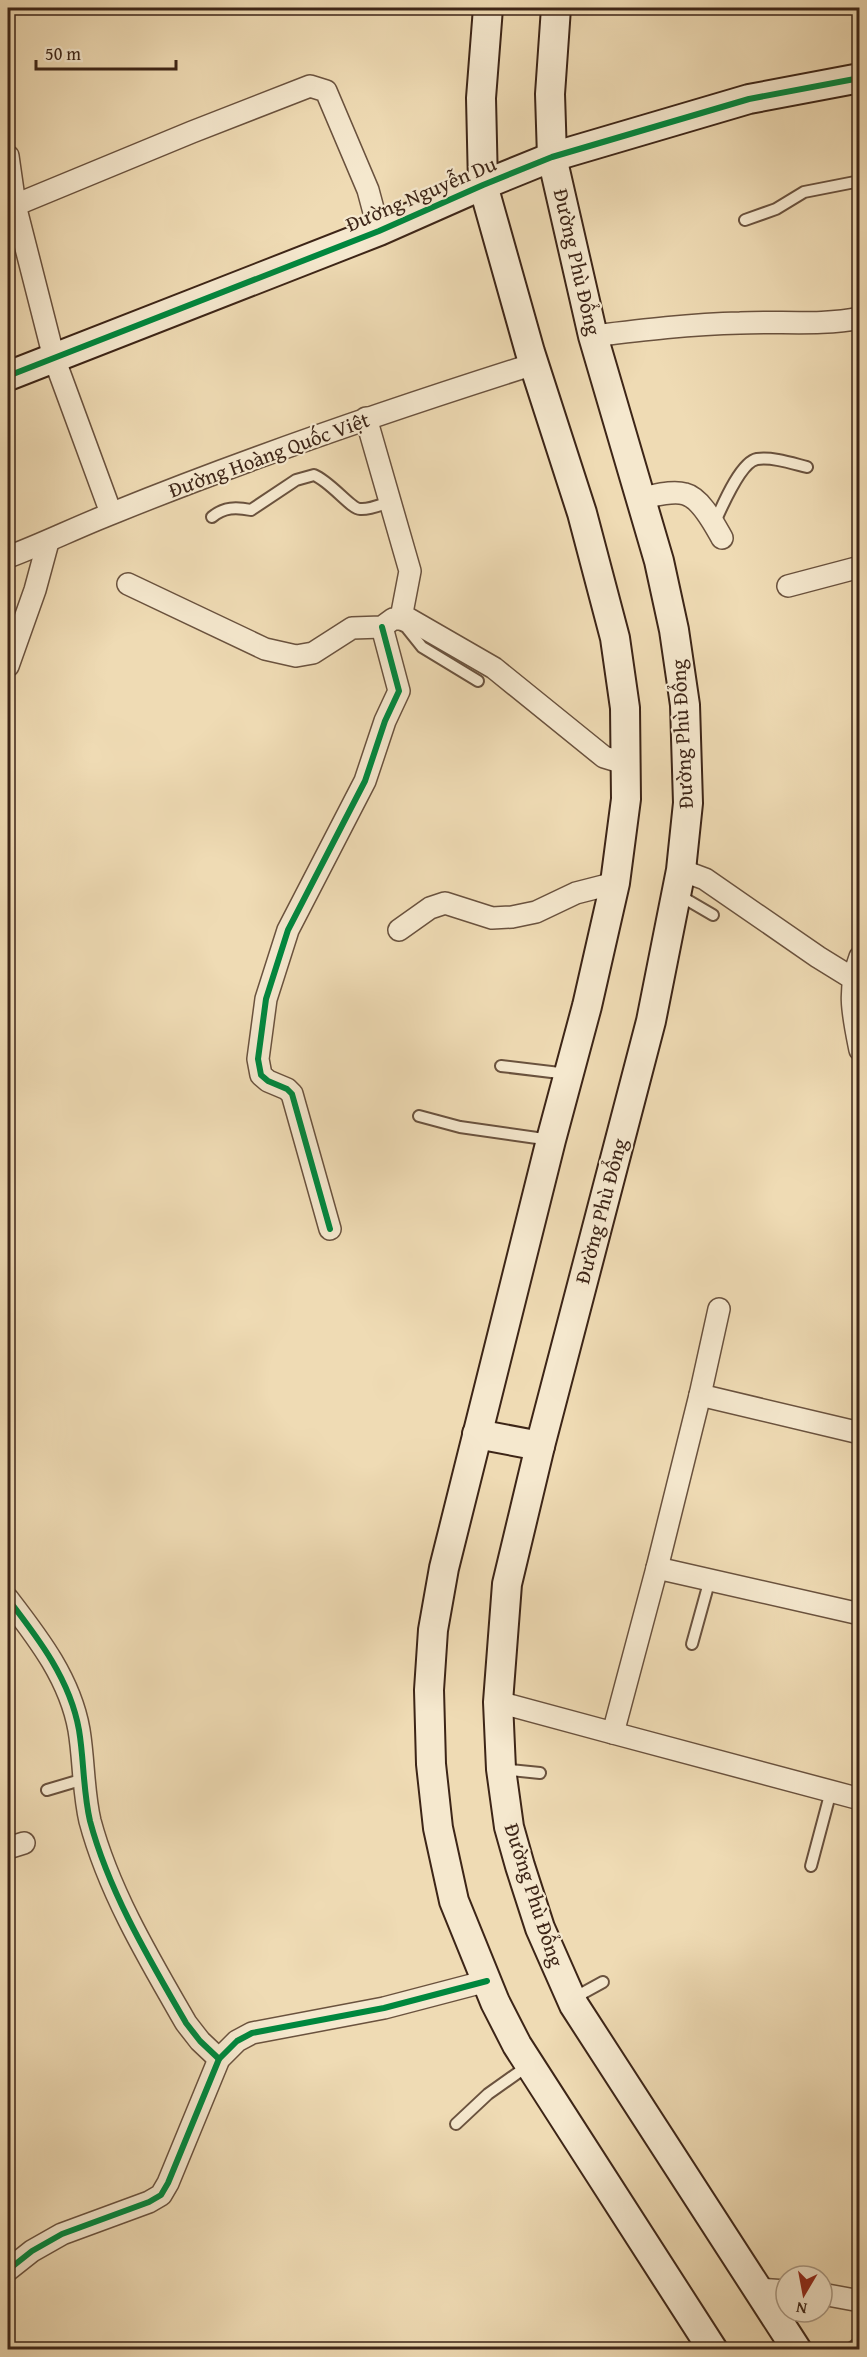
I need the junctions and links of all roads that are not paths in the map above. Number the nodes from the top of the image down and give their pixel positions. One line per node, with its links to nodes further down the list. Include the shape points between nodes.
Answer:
1 (488, 8): 7 (main road, via 482,98)
2 (556, 8): 5 (main road, Đường Phù Đổng, via 550,94)
3 (860, 78): 5 (main road, Đường Nguyễn Du, via 749,99)
4 (8, 156): 8 (street)
5 (552, 157): 7 (main road, Đường Nguyễn Du); 12 (main road, Đường Phù Đổng)
6 (860, 181): 9 (lane, via 804,192 776,210)
7 (483, 185): 10 (main road, Đường Nguyễn Du); 14 (main road)
8 (11, 207): 10 (street, via 310,86 326,91 368,190); 13 (street)
9 (745, 220)
10 (379, 231): 13 (main road, Đường Nguyễn Du)
11 (860, 318): 12 (street, via 836,323 698,324)
12 (594, 336): 18 (main road, Đường Phù Đổng)
13 (54, 358): 15 (main road, Đường Nguyễn Du); 20 (street)
14 (534, 364): 16 (street, Đường Hoàng Quốc Việt); 31 (main road, via 615,638 625,708)
15 (8, 376)
16 (366, 418): 19 (street); 20 (street, Đường Hoàng Quốc Việt)
17 (807, 467): 22 (lane, via 774,459 749,462 738,476)
18 (641, 498): 22 (street, via 686,494); 32 (main road, Đường Phù Đổng, via 674,630 685,705 687,803)
19 (389, 502): 21 (lane, via 359,509 314,475 296,480 251,510 220,510); 28 (street, via 410,571)
20 (111, 513): 23 (street, Đường Hoàng Quốc Việt)
21 (212, 517)
22 (718, 531)
23 (48, 542): 24 (street, Đường Hoàng Quốc Việt); 29 (street)
24 (8, 557)
25 (860, 567): 27 (street)
26 (128, 584): 28 (street, via 266,649 296,656 313,653 352,628)
27 (788, 586)
28 (392, 621): 30 (lane, via 406,627 422,647); 31 (street, via 409,619 494,668 604,757); 43 (street, via 397,699 385,721 365,781 288,930 266,999 258,1059 261,1075 292,1094)
29 (8, 666)
30 (478, 681)
31 (627, 764): 33 (main road, via 625,818)
32 (679, 882): 34 (lane); 37 (street, via 705,879); 48 (main road, Đường Phù Đổng, via 651,1021)
33 (615, 883): 35 (street, via 512,917 492,918 445,903 430,908); 40 (main road)
34 (713, 915)
35 (399, 930)
36 (860, 957): 37 (street)
37 (852, 978): 38 (street, via 851,997)
38 (860, 1050)
39 (501, 1066): 40 (lane)
40 (568, 1074): 42 (main road)
41 (419, 1116): 42 (lane, via 460,1128)
42 (551, 1140): 47 (main road)
43 (330, 1229)
44 (719, 1309): 45 (street)
45 (700, 1395): 46 (street); 49 (street)
46 (860, 1433)
47 (477, 1434): 48 (main road); 63 (main road, via 442,1579 433,1630 429,1690 438,1828 454,1901)
48 (540, 1446): 54 (main road, Đường Phù Đổng, via 507,1584)
49 (657, 1568): 50 (street); 55 (street)
50 (710, 1579): 52 (street); 53 (lane)
51 (8, 1599): 58 (street, via 57,1668 79,1729)
52 (860, 1614)
53 (692, 1644)
54 (498, 1702): 55 (street); 56 (main road, Đường Phù Đổng)
55 (613, 1733): 60 (street)
56 (501, 1769): 57 (lane); 65 (main road, Đường Phù Đổng, via 509,1827 520,1866 540,1928)
57 (540, 1773)
58 (84, 1779): 59 (lane); 66 (street, via 90,1820 114,1887 186,2023)
59 (47, 1790)
60 (831, 1791): 61 (street); 62 (lane)
61 (860, 1799)
62 (811, 1866)
63 (487, 1982): 66 (street, via 384,2008 252,2033); 67 (main road)
64 (603, 1982): 65 (lane)
65 (571, 1999): 70 (main road, Đường Phù Đổng)
66 (219, 2059): 69 (street, via 179,2160 161,2194 62,2234)
67 (529, 2064): 68 (lane); 75 (main road)
68 (456, 2124)
69 (8, 2270)
70 (758, 2289): 71 (street); 76 (main road, Đường Phù Đổng)
71 (774, 2290)
72 (834, 2296): 73 (street)
73 (860, 2301)
74 (860, 2342): 77 (lane)
75 (713, 2349)
76 (797, 2349)
77 (849, 2349)

